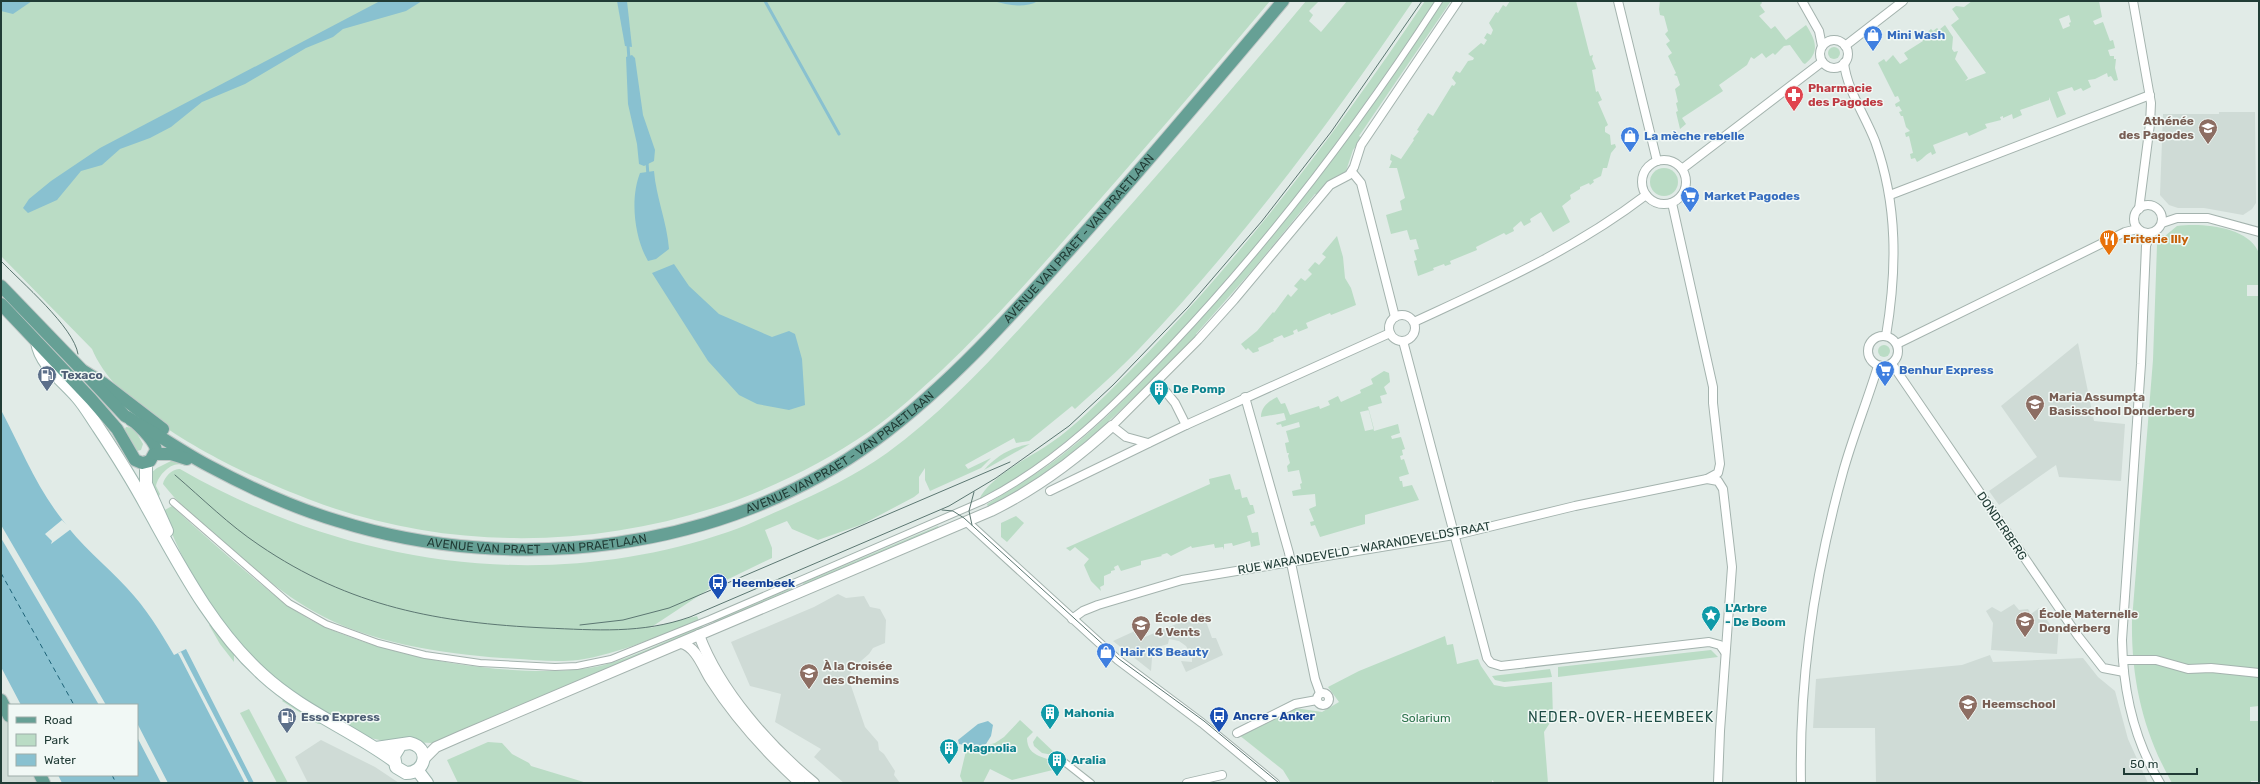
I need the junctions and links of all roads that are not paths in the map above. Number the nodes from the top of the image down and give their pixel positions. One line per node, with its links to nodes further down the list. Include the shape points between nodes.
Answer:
1 (1283, 1): 52 (main road, AVENUE VAN PRAET - VAN PRAETLAAN, via 1107,208 976,352 929,396 874,441 827,471 779,495 712,521 642,538 570,548 504,549 444,545 362,528 306,510)
2 (1439, 1): 55 (street, via 1347,135 1262,244 1200,316 1137,381 1060,453 1006,488 970,507 611,659 568,667 480,663 424,655 360,637 326,624 289,603)
3 (1458, 1): 19 (street, via 1360,144)
4 (1618, 1): 17 (street)
5 (1802, 1): 8 (street)
6 (1903, 1): 11 (street)
7 (2133, 1): 16 (street)
8 (1819, 31): 9 (street); 10 (street)
9 (1832, 40): 10 (street); 11 (street, via 1842,42)
10 (1822, 46): 12 (street)
11 (1845, 46): 13 (street, via 1847,56)
12 (1822, 62): 14 (street); 18 (street)
13 (1844, 63): 14 (street); 15 (street)
14 (1835, 67): 15 (street)
15 (1846, 77): 22 (street, via 1875,143)
16 (2150, 95): 20 (street, via 2150,124); 22 (street)
17 (1657, 161): 18 (street, via 1674,162); 21 (street, via 1648,167 1642,178)
18 (1682, 169): 23 (street, via 1686,178 1686,188 1681,197)
19 (1352, 172): 33 (street, via 1361,183); 43 (street, via 1346,178 1330,185 1234,300)
20 (2142, 189): 24 (street); 25 (street)
21 (1646, 195): 23 (street, via 1655,202); 34 (street, via 1593,232 1543,262)
22 (1890, 195): 36 (street, via 1895,260)
23 (1672, 203): 53 (street, via 1714,387 1713,401 1720,464 1718,473)
24 (2148, 205): 25 (street); 26 (street, via 2156,207)
25 (2139, 209): 29 (street, via 2136,213)
26 (2161, 213): 27 (street); 28 (street)
27 (2177, 218): 28 (street); 30 (street, via 2218,219)
28 (2162, 223): 29 (street, via 2156,231)
29 (2141, 229): 39 (street, via 2125,232); 64 (street, via 2146,246 2125,580)
30 (2259, 232)
31 (1, 286): 42 (main road, AVENUE VAN PRAET - VAN PRAETLAAN)
32 (1, 304): 38 (main road)
33 (1395, 317): 34 (street, via 1406,315); 35 (street, via 1390,322)
34 (1414, 322): 37 (street, via 1413,334)
35 (1390, 333): 37 (street, via 1396,340); 44 (street)
36 (1886, 336): 39 (street); 41 (street, via 1873,339 1868,347 1871,361)
37 (1403, 341): 57 (street)
38 (37, 342): 48 (main road, via 91,399); 51 (main road, via 39,354 82,403)
39 (1897, 344): 40 (street, via 1899,353)
40 (1892, 364): 41 (street); 65 (street, DONDERBERG, via 2078,636 2103,668)
41 (1878, 366): 86 (street, via 1844,470 1818,578 1807,660)
42 (82, 370): 45 (main road); 52 (main road, AVENUE VAN PRAET - VAN PRAETLAAN, via 103,382 165,431)
43 (1157, 381): 46 (street, via 1175,403); 47 (street)
44 (1245, 398): 46 (street); 58 (street)
45 (128, 418): 48 (main road, via 116,422); 50 (main road, via 154,442); 52 (main road, AVENUE VAN PRAET - VAN PRAETLAAN, via 208,466)
46 (1186, 425): 49 (street)
47 (1112, 426): 49 (street, via 1126,437); 56 (street, via 1052,475 1005,504)
48 (118, 432): 50 (main road, via 135,460); 51 (main road)
49 (1148, 443): 54 (street)
50 (151, 458): 52 (main road, AVENUE VAN PRAET - VAN PRAETLAAN, via 177,455 211,472); 59 (main road, via 146,484 162,515)
51 (125, 468): 59 (main road)
52 (235, 479)
53 (1707, 479): 57 (street, RUE WARANDEVELD - WARANDEVELDSTRAAT); 63 (street, via 1718,482 1723,489 1731,557)
54 (1050, 491)
55 (173, 502)
56 (967, 522): 60 (street); 61 (street)
57 (1454, 534): 58 (street, RUE WARANDEVELD - WARANDEVELDSTRAAT); 63 (street, via 1487,658 1493,665 1710,642 1720,645)
58 (1291, 561): 60 (street, RUE WARANDEVELD - WARANDEVELDSTRAAT, via 1170,583 1086,609); 69 (street, via 1318,697 1295,704)
59 (181, 568): 72 (main road, via 214,619 262,674 311,712)
60 (1072, 619): 84 (street, via 1128,669 1202,723)
61 (699, 636): 62 (street); 81 (street, via 714,667 753,721 780,752)
62 (681, 643): 73 (street); 80 (street, via 694,650 710,680 750,734)
63 (1725, 652): 85 (street)
64 (2123, 660): 65 (street); 66 (street, via 2156,660 2188,669)
65 (2124, 672): 87 (street, via 2137,732)
66 (2259, 672)
67 (1, 700): 68 (main road)
68 (8, 714)
69 (1237, 733)
70 (400, 746): 71 (main road, via 410,743); 72 (main road); 76 (main road, via 394,756)
71 (420, 747): 73 (street); 74 (main road)
72 (376, 748): 76 (main road)
73 (436, 748): 74 (street)
74 (424, 759): 77 (main road)
75 (1063, 761): 82 (street)
76 (394, 762): 77 (main road, via 406,773)
77 (418, 771): 79 (main road)
78 (1222, 775): 83 (street)
79 (427, 783)
80 (800, 783)
81 (814, 783)
82 (1091, 783)
83 (1187, 783)
84 (1275, 783)
85 (1718, 783)
86 (1801, 783)
87 (2160, 783)

